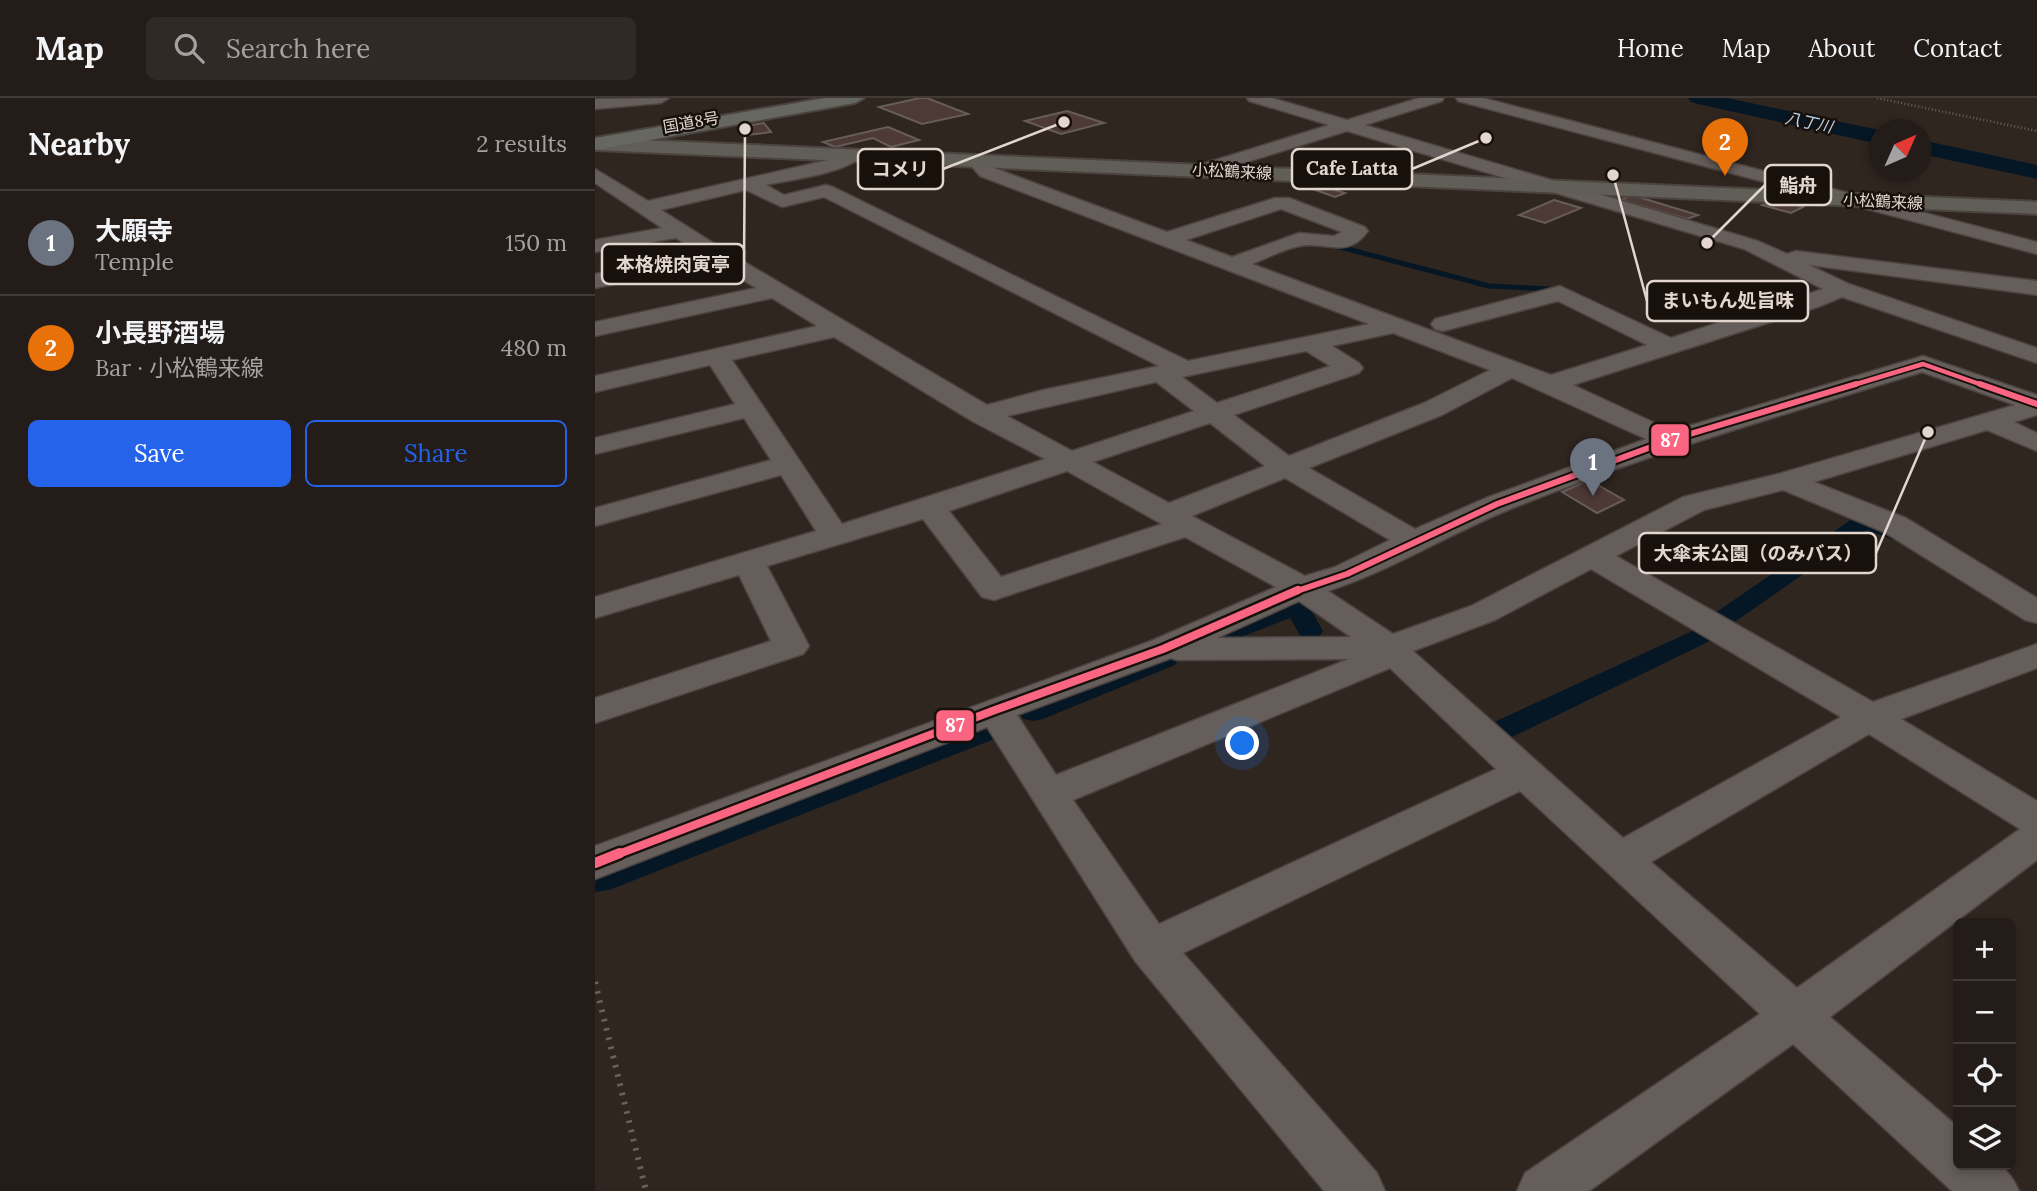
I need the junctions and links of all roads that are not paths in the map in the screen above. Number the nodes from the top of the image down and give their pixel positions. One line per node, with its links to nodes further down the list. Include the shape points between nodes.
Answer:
1 (661, 98): 11 (street)
2 (758, 98): 15 (highway, via 637,119)
3 (775, 98): 15 (highway)
4 (802, 98): 12 (highway, 国道8号)
5 (829, 98): 12 (highway, 国道8号)
6 (855, 98): 12 (highway)
7 (873, 98): 12 (highway, via 765,117)
8 (1255, 98): 13 (street)
9 (1436, 98): 13 (street)
10 (1464, 98): 22 (street)
11 (595, 104)
12 (716, 119): 14 (highway, via 666,137); 15 (highway, 国道8号)
13 (1345, 125): 18 (street); 20 (street)
14 (698, 149): 15 (main road, 小松鶴来線); 17 (main road, 小松鶴来線)
15 (596, 153): 23 (street)
16 (976, 161): 17 (main road, 小松鶴来線); 18 (main road, 小松鶴来線); 26 (street, via 987,172)
17 (848, 170): 19 (street); 21 (street)
18 (1202, 170): 20 (main road, 小松鶴来線)
19 (749, 184): 21 (street, via 782,201); 23 (street)
20 (1557, 187): 22 (main road, 小松鶴来線); 29 (street)
21 (827, 191): 45 (street)
22 (1852, 199): 24 (main road, 小松鶴来線); 28 (street)
23 (643, 208): 25 (street)
24 (2037, 208)
25 (680, 231): 27 (street); 30 (street)
26 (1164, 240): 31 (street); 31 (street, via 1282,202 1358,231 1338,243 1299,239)
27 (595, 246)
28 (2037, 248)
29 (1768, 253): 33 (street); 34 (street)
30 (718, 256): 32 (street); 35 (street)
31 (1230, 265): 37 (street)
32 (595, 281)
33 (2037, 288)
34 (1841, 289): 41 (street); 43 (street)
35 (775, 290): 38 (street); 39 (street)
36 (1443, 324): 41 (street, via 1560,293)
37 (1394, 326): 40 (street); 44 (street)
38 (595, 329)
39 (837, 329): 42 (street); 51 (street)
40 (1308, 342): 45 (street); 50 (street, via 1350,368)
41 (1666, 345): 47 (street)
42 (717, 356): 46 (street); 49 (street)
43 (2037, 356)
44 (1511, 369): 47 (street); 58 (street, via 1433,409)
45 (1171, 370): 50 (street); 51 (street)
46 (595, 384)
47 (1550, 384): 53 (street)
48 (2037, 406): 52 (street); 53 (street, via 1923,364)
49 (750, 408): 55 (street); 57 (street)
50 (1213, 414): 56 (street); 58 (street)
51 (982, 415): 56 (street)
52 (1989, 421): 54 (street); 59 (street)
53 (1670, 440): 64 (street, via 1497,504)
54 (2037, 443)
55 (595, 446)
56 (1067, 462): 60 (street); 62 (street)
57 (787, 464): 61 (street); 63 (street)
58 (1284, 466): 62 (street); 64 (street)
59 (1786, 481): 65 (street, via 1694,503); 69 (street, via 1895,525)
60 (930, 507): 62 (street, via 994,590); 63 (street)
61 (595, 517)
62 (1177, 520): 67 (street)
63 (834, 535): 66 (street)
64 (1413, 541): 67 (street, via 1347,574)
65 (1590, 555): 71 (street, via 1483,613); 75 (street)
66 (749, 562): 68 (street); 73 (street, via 791,646)
67 (1302, 588): 70 (street); 71 (street)
68 (595, 608)
69 (2037, 613)
70 (1163, 649): 71 (street); 74 (street)
71 (1392, 651): 76 (street); 77 (street)
72 (2037, 654): 75 (street)
73 (595, 710)
74 (995, 710): 77 (street); 81 (street)
75 (1870, 717): 78 (street); 80 (street)
76 (1524, 772): 80 (street); 82 (street)
77 (1048, 794): 82 (street)
78 (2037, 820)
79 (2037, 838): 83 (street)
80 (1620, 860): 83 (street)
81 (595, 863)
82 (1151, 948): 86 (street)
83 (1795, 1016): 84 (street); 87 (street)
84 (1953, 1157)
85 (1968, 1170): 88 (street)
86 (1358, 1191)
87 (1544, 1191)
88 (1992, 1191)

